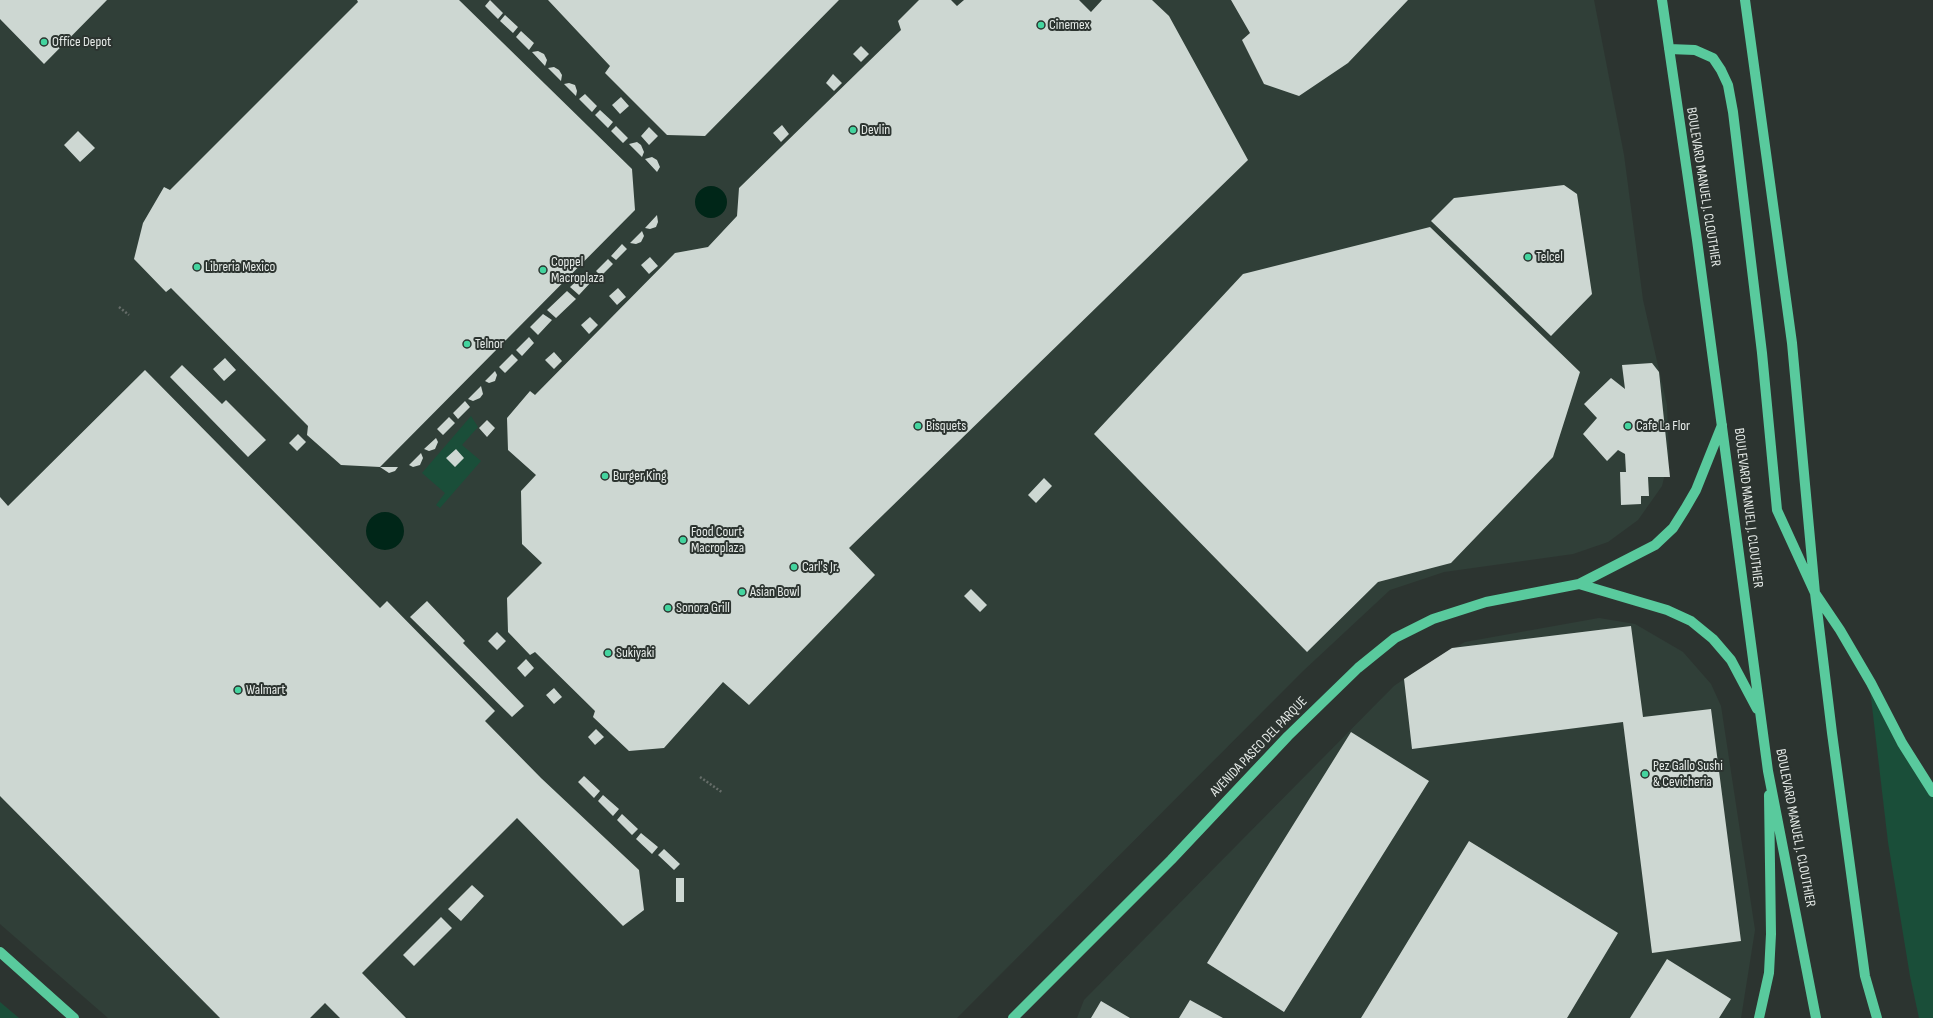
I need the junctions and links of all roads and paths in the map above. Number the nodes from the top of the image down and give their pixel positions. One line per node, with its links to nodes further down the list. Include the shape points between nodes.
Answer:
1 (1662, 0): 3 (main road, BOULEVARD MANUEL J. CLOUTHIER)
2 (1745, 0): 8 (main road, via 1792,343)
3 (1669, 49): 6 (main road, BOULEVARD MANUEL J. CLOUTHIER); 8 (main road, via 1695,50 1712,58 1728,85 1762,353 1777,510)
4 (119, 307): 5 (path)
5 (129, 315)
6 (1722, 423): 7 (main road, AVENIDA PASEO DEL PARQUE, via 1696,490 1673,528 1655,545); 9 (main road, BOULEVARD MANUEL J. CLOUTHIER)
7 (1579, 584): 9 (main road, AVENIDA PASEO DEL PARQUE, via 1667,610 1692,621 1713,639 1731,660); 16 (main road, AVENIDA PASEO DEL PARQUE, via 1486,602 1433,619 1394,638 1358,668 1288,736 1171,860)
8 (1816, 593): 12 (main road); 19 (main road, via 1850,871 1865,976)
9 (1761, 716): 10 (main road, BOULEVARD MANUEL J. CLOUTHIER)
10 (1768, 771): 17 (main road, via 1771,934 1769,973); 18 (main road, BOULEVARD MANUEL J. CLOUTHIER)
11 (700, 776): 13 (path)
12 (1933, 792)
13 (723, 793)
14 (0, 952): 15 (main road)
15 (74, 1018)
16 (1013, 1018)
17 (1759, 1018)
18 (1816, 1018)
19 (1876, 1018)

